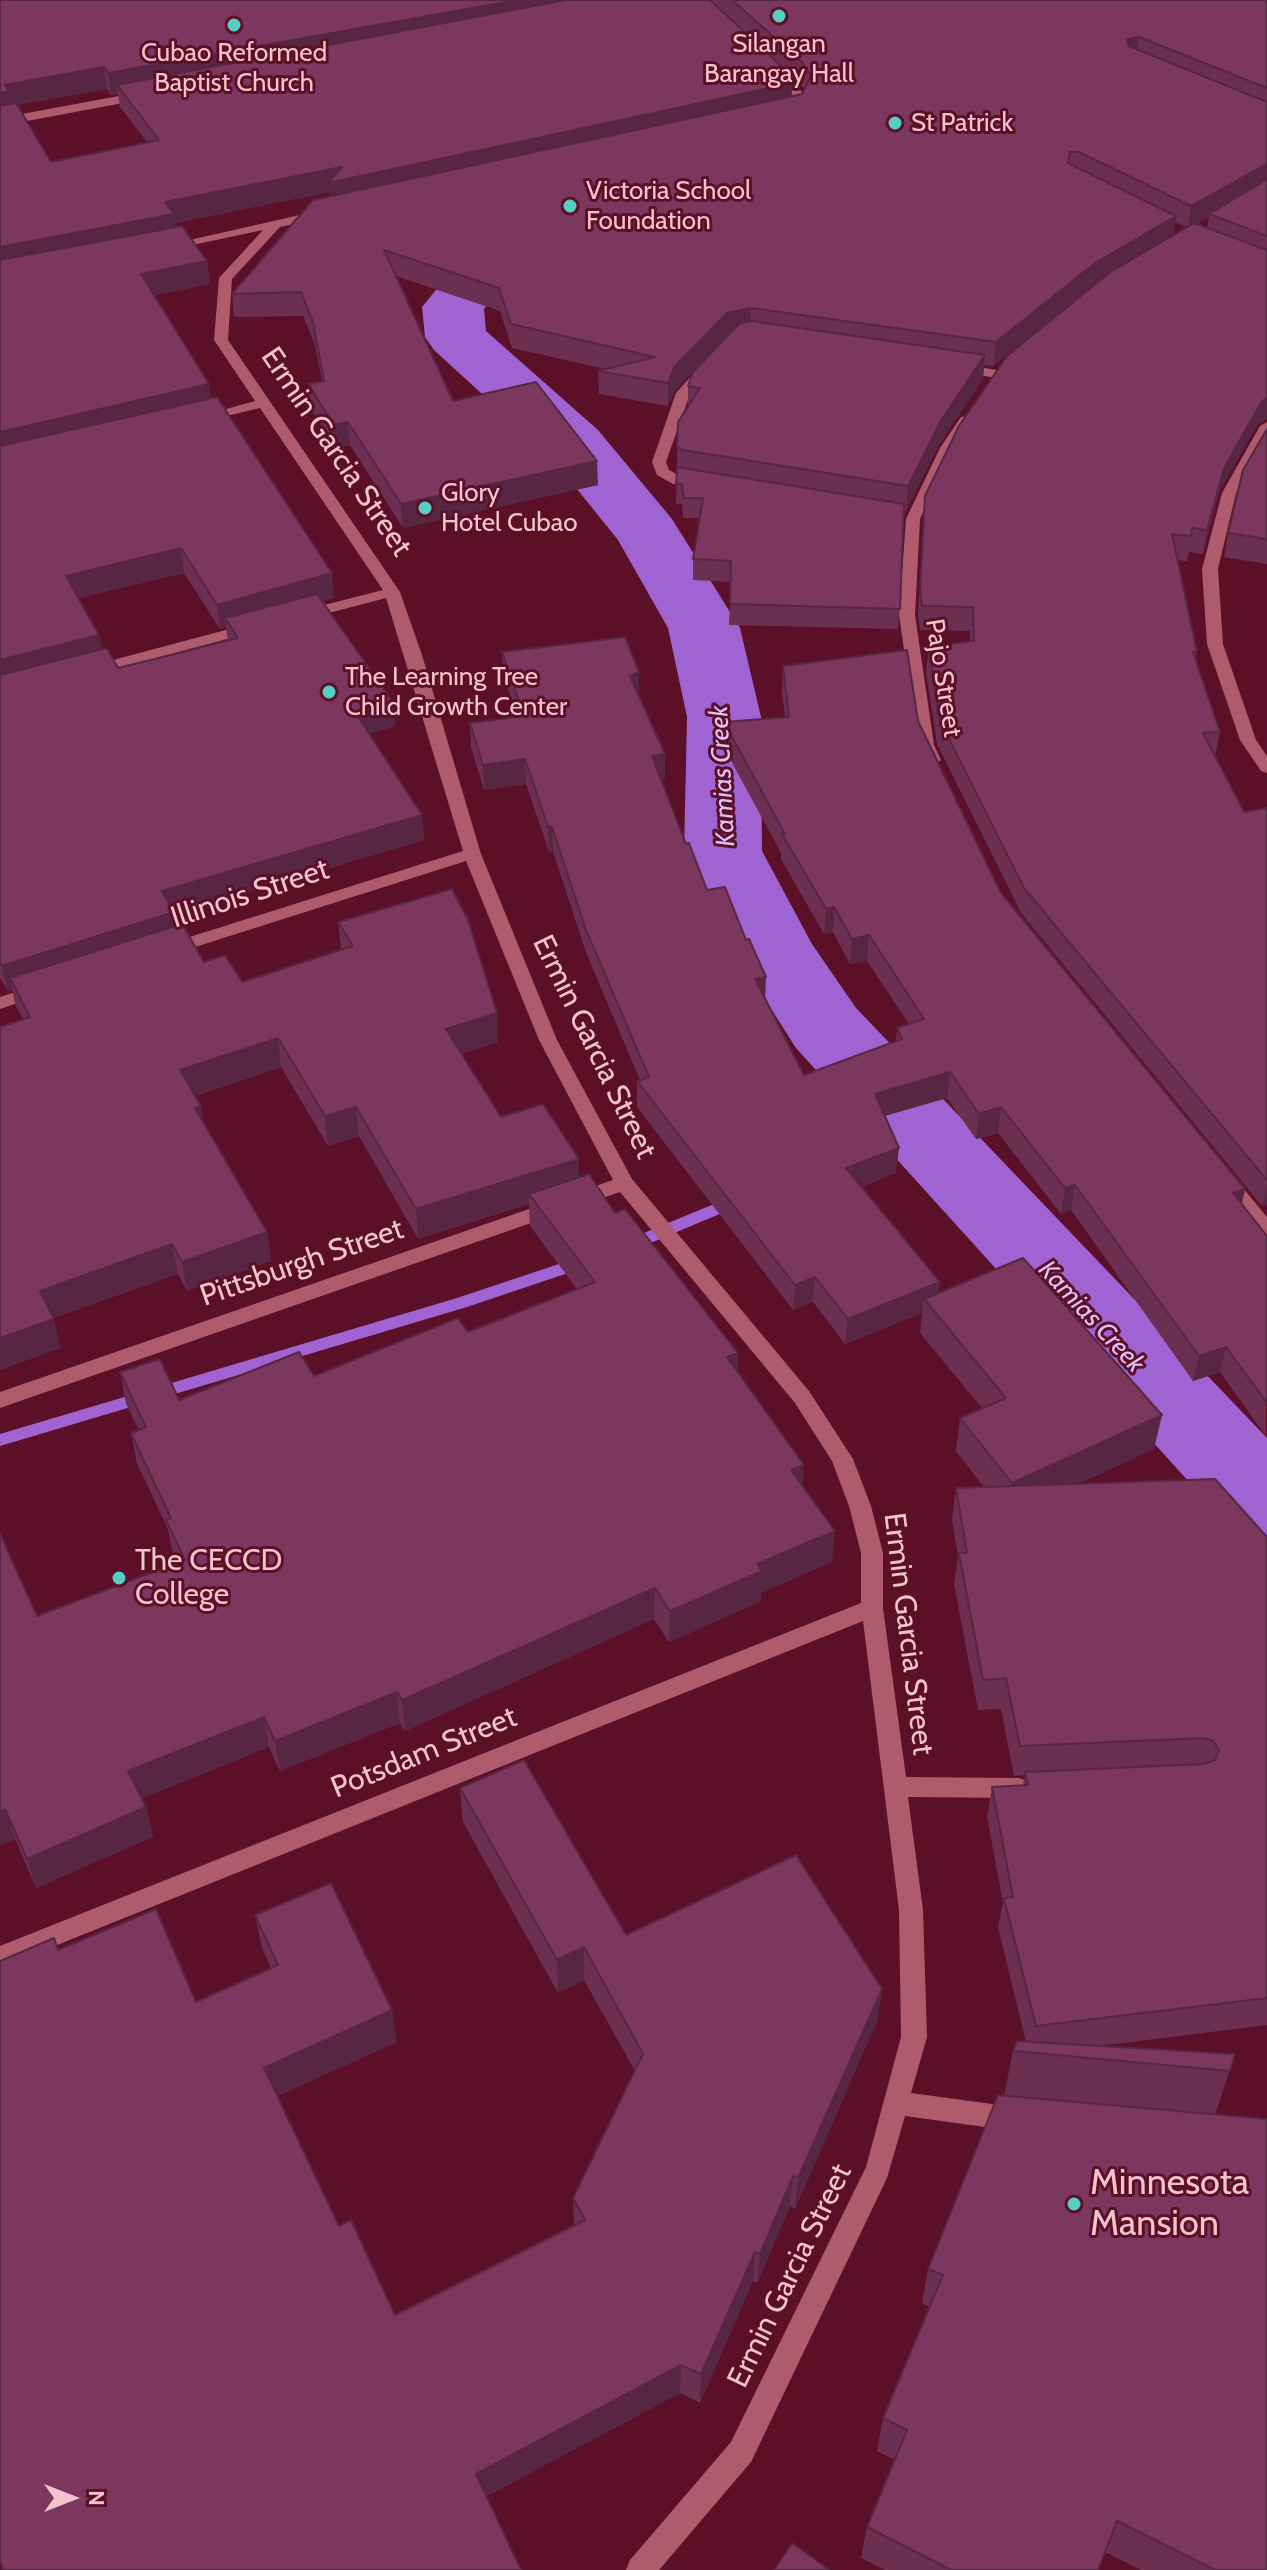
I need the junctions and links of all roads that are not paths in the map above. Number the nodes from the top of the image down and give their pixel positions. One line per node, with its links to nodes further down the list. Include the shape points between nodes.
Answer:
1 (761, 58): 3 (street, via 801,97 794,112)
2 (157, 93): 4 (street)
3 (766, 119)
4 (0, 122)
5 (341, 210): 6 (street)
6 (275, 225): 7 (street); 11 (street, Ermin Garcia Street, via 226,278 222,296 221,340)
7 (147, 250)
8 (714, 359): 15 (street, via 683,393 659,462 662,472 678,481)
9 (936, 365): 10 (street)
10 (998, 375)
11 (263, 403): 13 (street); 16 (street, Ermin Garcia Street)
12 (972, 411): 19 (street, Pajo Street, via 905,518 907,615 926,745)
13 (186, 421)
14 (1267, 426): 18 (street, via 1229,493 1210,569 1215,644 1248,740)
15 (725, 488)
16 (392, 592): 17 (street); 20 (street, Ermin Garcia Street)
17 (75, 674)
18 (1267, 768)
19 (939, 771)
20 (472, 854): 21 (street, Illinois Street); 25 (street, Ermin Garcia Street, via 548,1040)
21 (152, 955)
22 (61, 984): 23 (street)
23 (0, 1003)
24 (1218, 1170): 26 (street)
25 (624, 1183): 27 (street, Pittsburgh Street); 28 (street, Ermin Garcia Street, via 802,1397 842,1459 872,1553)
26 (1267, 1230)
27 (0, 1400)
28 (872, 1608): 29 (street, Ermin Garcia Street); 31 (street, Potsdam Street)
29 (895, 1787): 30 (street); 32 (street, Ermin Garcia Street, via 911,1910 914,2037)
30 (1041, 1788)
31 (0, 1957)
32 (895, 2103): 33 (street); 34 (street, Ermin Garcia Street, via 878,2169 741,2452)
33 (1046, 2122)
34 (640, 2570)

